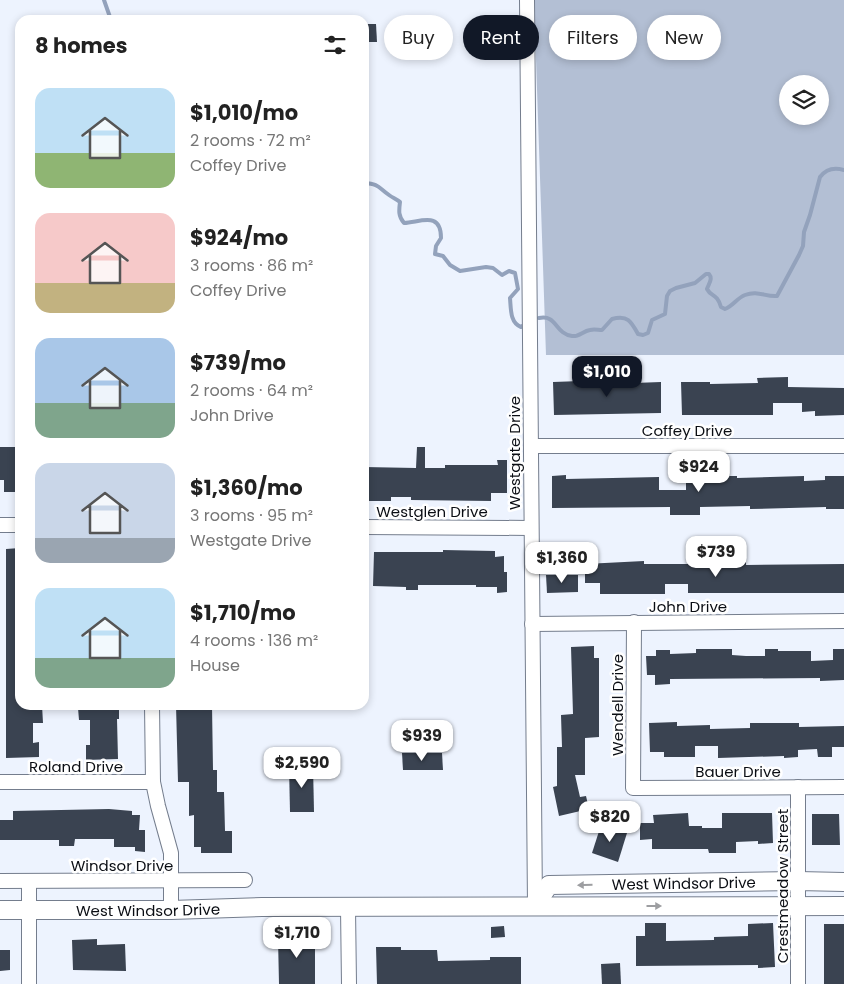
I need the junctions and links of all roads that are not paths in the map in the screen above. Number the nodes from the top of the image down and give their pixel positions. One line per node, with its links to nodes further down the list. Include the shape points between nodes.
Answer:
1 (526, 0): 2 (street, Westgate Drive)
2 (531, 446): 3 (street, Coffey Drive); 7 (street, Westgate Drive)
3 (844, 446)
4 (0, 525): 5 (street)
5 (15, 525)
6 (369, 527): 7 (street, Westglen Drive)
7 (530, 528): 10 (street, Westgate Drive)
8 (844, 621): 9 (street, John Drive)
9 (634, 622): 10 (street, John Drive); 16 (street, Wendell Drive)
10 (532, 624): 23 (street, Westgate Drive)
11 (152, 710): 13 (street)
12 (0, 782): 13 (street, Roland Drive)
13 (153, 782): 20 (street, via 171,853)
14 (798, 787): 15 (street, Bauer Drive); 16 (street, Bauer Drive); 21 (street, Crestmeadow Street)
15 (844, 787)
16 (633, 788)
17 (245, 880): 20 (street, Windsor Drive)
18 (0, 881): 19 (street, Windsor Drive)
19 (28, 881): 20 (street, Windsor Drive); 28 (street)
20 (171, 881): 29 (street)
21 (798, 881): 22 (street, West Windsor Drive); 23 (street, West Windsor Drive, one-way to 23, via 549,885); 24 (street, Crestmeadow Street)
22 (844, 882)
23 (535, 906): 24 (street, West Windsor Drive, one-way to 24); 26 (street, West Windsor Drive)
24 (798, 906): 25 (street, West Windsor Drive); 32 (street, Crestmeadow Street)
25 (844, 906)
26 (348, 908): 29 (street, West Windsor Drive); 31 (street)
27 (0, 910): 28 (street, West Windsor Drive)
28 (28, 910): 29 (street, West Windsor Drive); 30 (street)
29 (171, 910)
30 (29, 984)
31 (349, 984)
32 (798, 984)

